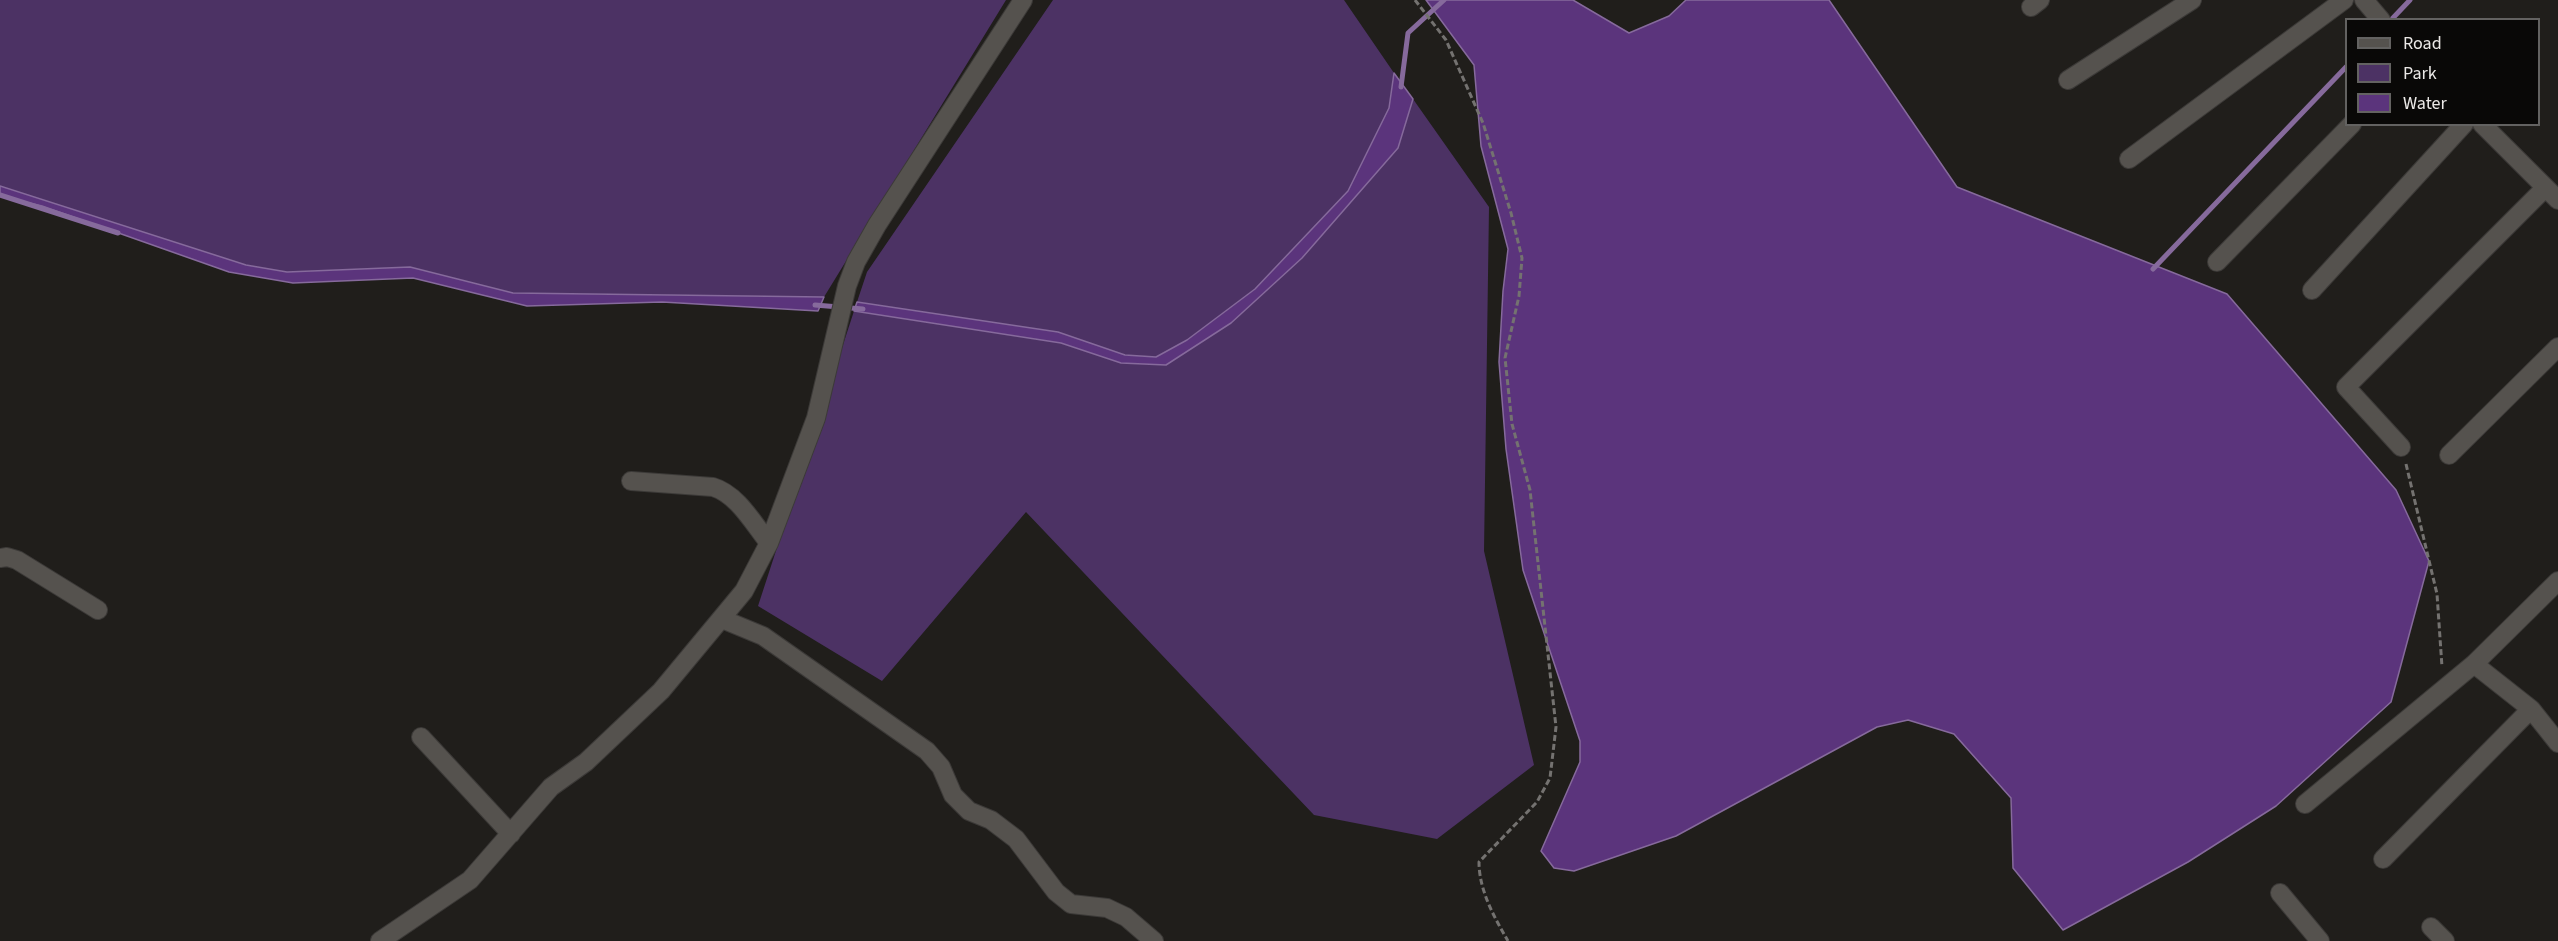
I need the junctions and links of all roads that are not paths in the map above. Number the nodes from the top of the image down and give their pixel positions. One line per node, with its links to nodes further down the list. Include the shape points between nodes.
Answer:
1 (1023, 0): 18 (street, via 856,261 840,309 816,418)
2 (2192, 0): 6 (street)
3 (2344, 0): 10 (street)
4 (2364, 0): 5 (street)
5 (2380, 18)
6 (2068, 80)
7 (2350, 126): 12 (street)
8 (2462, 126): 13 (street)
9 (2484, 126): 11 (street)
10 (2129, 159)
11 (2552, 194): 15 (street, via 2346,387)
12 (2217, 262)
13 (2312, 290)
14 (2558, 347): 16 (street)
15 (2402, 447)
16 (2449, 454)
17 (631, 481): 18 (street, via 724,490)
18 (769, 543): 22 (street, via 744,591)
19 (0, 558): 21 (street, via 17,560)
20 (2558, 582): 23 (street)
21 (98, 610)
22 (722, 619): 28 (street, via 661,691 586,762 551,787); 33 (street, via 763,636 927,751 941,767 952,795 969,811 991,820 1016,839 1056,892 1071,904 1107,908 1126,917)
23 (2474, 664): 24 (street); 27 (street)
24 (2531, 709): 26 (street); 29 (street)
25 (421, 736): 28 (street)
26 (2558, 743)
27 (2305, 804)
28 (511, 834): 32 (street, via 470,880)
29 (2383, 860)
30 (2280, 893): 34 (street)
31 (2431, 927): 35 (street)
32 (380, 941)
33 (1154, 941)
34 (2319, 941)
35 (2445, 941)

